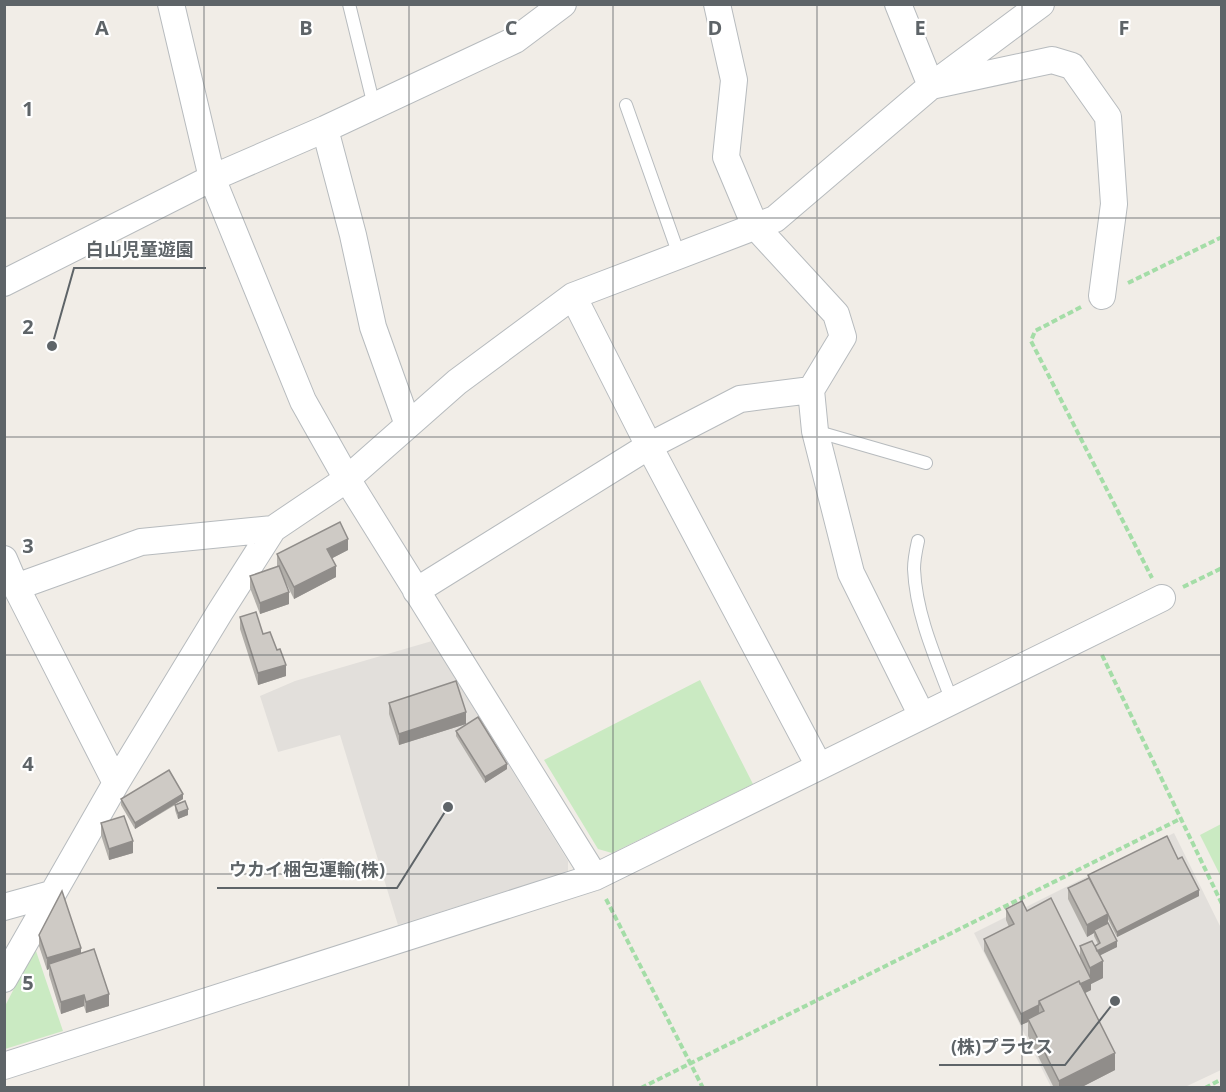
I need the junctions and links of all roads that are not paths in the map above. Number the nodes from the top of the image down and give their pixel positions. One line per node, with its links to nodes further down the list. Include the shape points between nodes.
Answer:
1 (171, 4): 11 (street)
2 (349, 4): 9 (lane)
3 (563, 4): 9 (street, via 516,40)
4 (717, 4): 12 (street, via 734,80 726,157)
5 (898, 4): 7 (street)
6 (1041, 4): 7 (street)
7 (931, 86): 12 (street, via 775,219); 16 (street, via 1052,60 1072,66 1108,117 1114,204)
8 (626, 105): 13 (lane)
9 (374, 106): 10 (street)
10 (325, 129): 11 (street); 18 (street, via 372,327)
11 (212, 178): 14 (street); 22 (street, via 303,401)
12 (755, 226): 13 (street); 17 (street, via 836,314 843,337)
13 (679, 255): 15 (street)
14 (4, 283)
15 (573, 296): 18 (street, via 457,382); 20 (street)
16 (1102, 296)
17 (811, 390): 19 (street); 20 (street, via 740,399)
18 (408, 425): 22 (street)
19 (815, 431): 21 (lane); 30 (street, via 850,573)
20 (649, 446): 27 (street); 31 (street)
21 (926, 463)
22 (347, 479): 23 (street); 27 (street)
23 (273, 529): 26 (street, via 141,542); 32 (street)
24 (918, 541): 29 (lane, via 914,567 917,594 927,636)
25 (4, 559): 26 (street)
26 (16, 587): 32 (street)
27 (417, 591): 33 (street)
28 (1162, 598): 29 (street)
29 (952, 701): 30 (street)
30 (922, 716): 31 (street)
31 (819, 766): 33 (street)
32 (116, 783): 34 (street)
33 (594, 877): 37 (street)
34 (51, 894): 35 (street); 36 (street)
35 (4, 907)
36 (4, 979)
37 (4, 1066)

